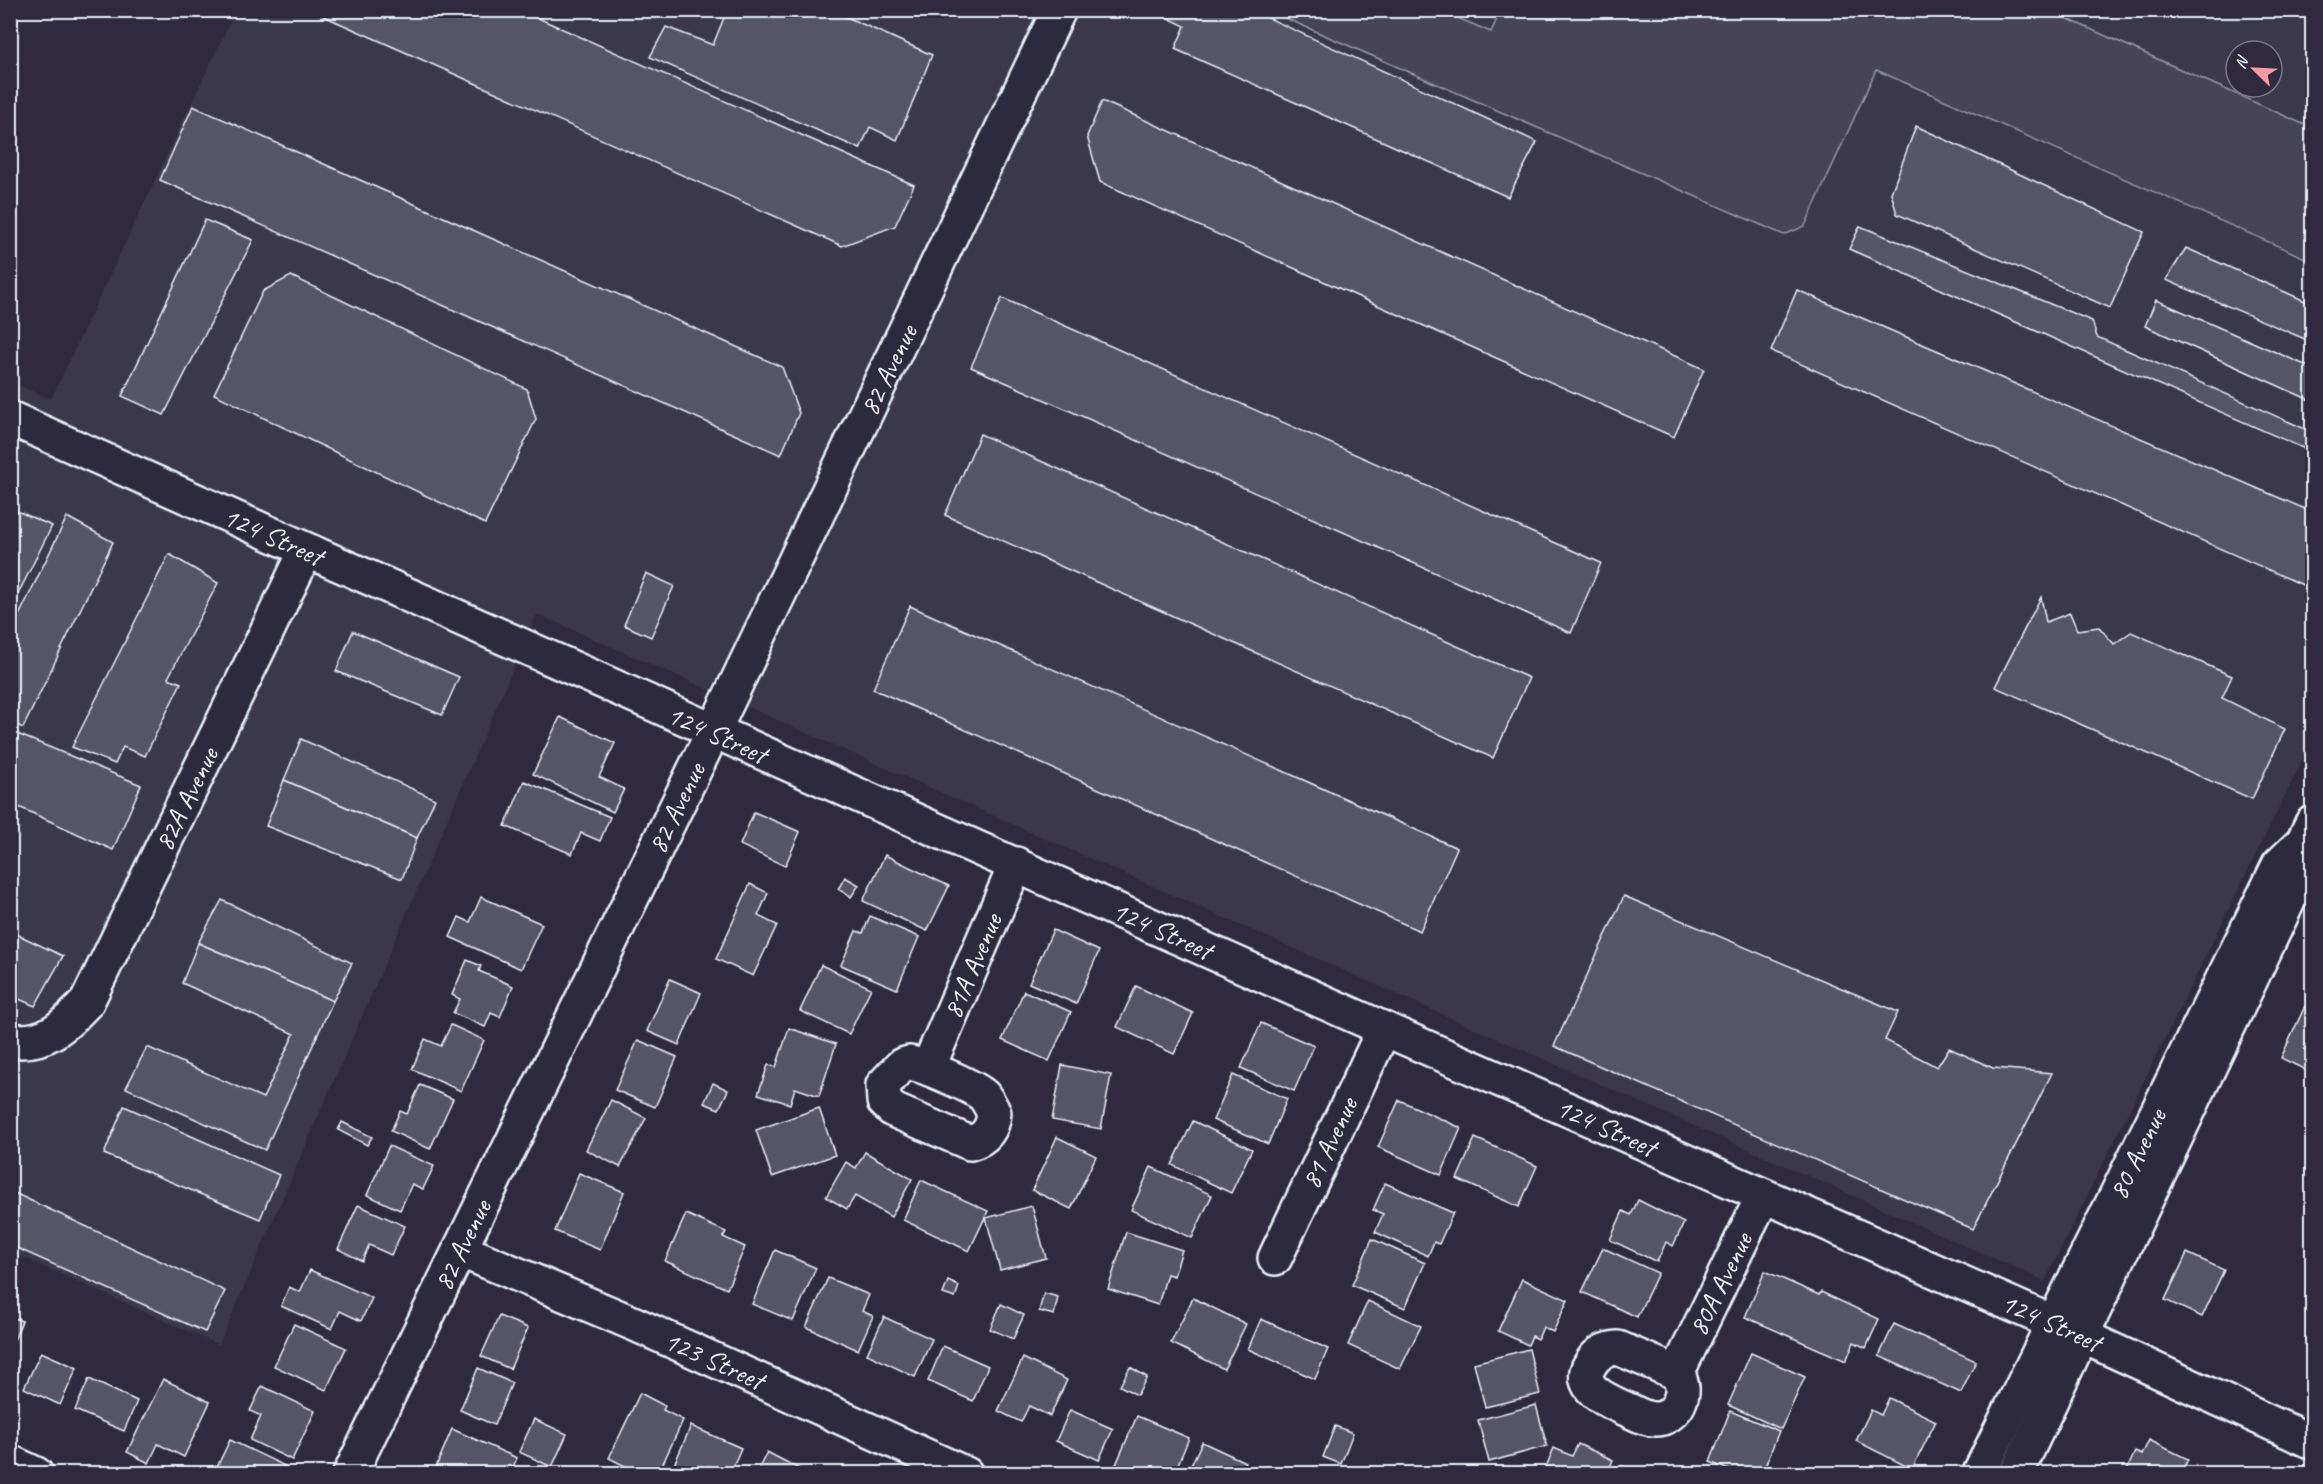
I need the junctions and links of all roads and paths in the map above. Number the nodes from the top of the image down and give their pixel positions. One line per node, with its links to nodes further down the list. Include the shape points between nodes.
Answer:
1 (1059, 10): 4 (street, 82 Avenue)
2 (10, 418): 3 (street, 124 Street)
3 (306, 551): 4 (street, 124 Street); 8 (street, 82A Avenue, via 87,1002 50,1035 27,1043)
4 (713, 732): 6 (street, 124 Street); 11 (street, 82 Avenue)
5 (2308, 832): 13 (street, 80 Avenue, via 2279,865)
6 (1016, 864): 7 (street, 124 Street); 9 (street, 81A Avenue)
7 (1384, 1029): 10 (street, 124 Street); 12 (street, 81 Avenue)
8 (10, 1041)
9 (928, 1068)
10 (1763, 1196): 13 (street, 124 Street); 14 (street, 80A Avenue)
11 (460, 1250): 18 (street, 82 Avenue); 19 (street, 123 Street)
12 (1275, 1258)
13 (2068, 1329): 15 (street, 124 Street); 20 (street, 80 Avenue); 21 (street, 80 Avenue)
14 (1677, 1373)
15 (2313, 1442)
16 (10, 1462): 17 (street)
17 (36, 1473)
18 (350, 1473)
19 (966, 1473)
20 (1979, 1473)
21 (2016, 1473)

